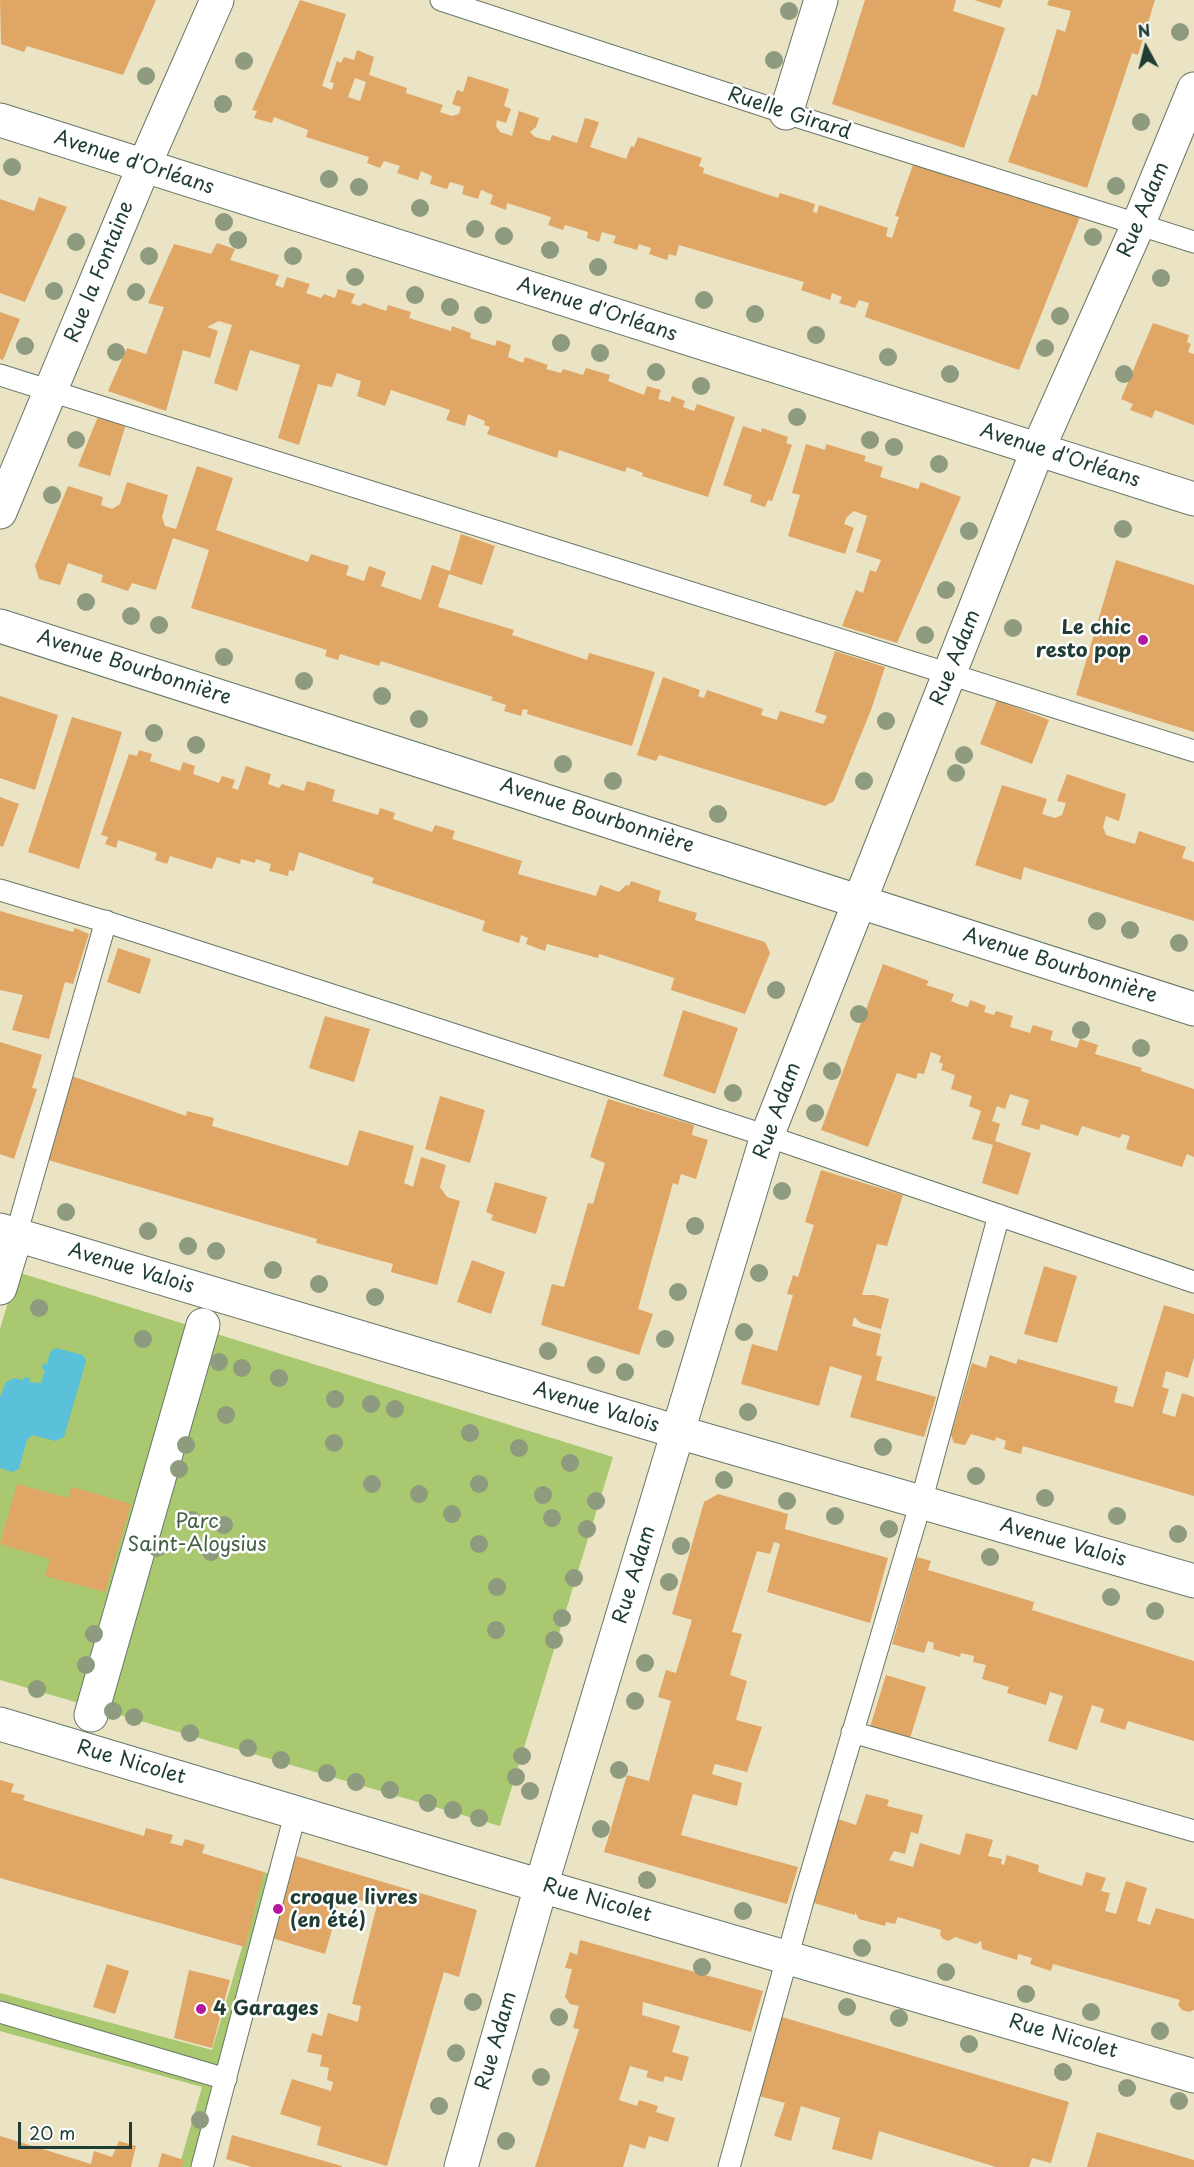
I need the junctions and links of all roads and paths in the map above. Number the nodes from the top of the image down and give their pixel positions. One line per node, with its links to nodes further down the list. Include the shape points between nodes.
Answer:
1 (216, 0): 7 (street, Rue la Fontaine)
2 (441, 0): 5 (lane, Ruelle Girard)
3 (821, 0): 5 (street)
4 (1194, 89): 8 (street, Rue Adam)
5 (786, 113): 8 (lane, Ruelle Girard)
6 (0, 120): 7 (street, Avenue d'Orléans)
7 (144, 166): 11 (street, Rue la Fontaine); 12 (street, Avenue d'Orléans)
8 (1138, 225): 9 (lane, Ruelle Girard); 12 (street, Rue Adam)
9 (1194, 242)
10 (0, 375): 11 (lane)
11 (51, 392): 14 (street, Rue la Fontaine); 16 (lane)
12 (1038, 449): 13 (street, Avenue d'Orléans); 16 (street, Rue Adam)
13 (1194, 499)
14 (0, 512)
15 (0, 626): 19 (street, Avenue Bourbonnière)
16 (949, 675): 17 (lane); 19 (street, Rue Adam)
17 (1194, 751)
18 (0, 890): 20 (lane)
19 (859, 901): 21 (street, Avenue Bourbonnière); 22 (street, Rue Adam)
20 (106, 921): 22 (lane); 24 (lane)
21 (1194, 1009)
22 (767, 1136): 23 (lane); 28 (street, Rue Adam)
23 (999, 1215): 25 (lane); 29 (lane)
24 (8, 1233): 26 (street); 28 (street, Avenue Valois)
25 (1194, 1282)
26 (0, 1288)
27 (203, 1325): 31 (street)
28 (678, 1432): 29 (street, Avenue Valois); 36 (street, Rue Adam)
29 (921, 1502): 30 (street, Avenue Valois); 33 (lane)
30 (1194, 1581)
31 (91, 1716)
32 (0, 1724): 34 (street, Rue Nicolet)
33 (852, 1732): 35 (lane); 37 (lane)
34 (296, 1811): 36 (street, Rue Nicolet); 40 (lane)
35 (1194, 1831)
36 (541, 1886): 37 (street, Rue Nicolet); 42 (street, Rue Adam)
37 (788, 1956): 39 (street, Rue Nicolet); 43 (lane)
38 (0, 2012): 40 (lane)
39 (1194, 2076)
40 (226, 2079): 41 (lane)
41 (202, 2167)
42 (461, 2167)
43 (729, 2167)

